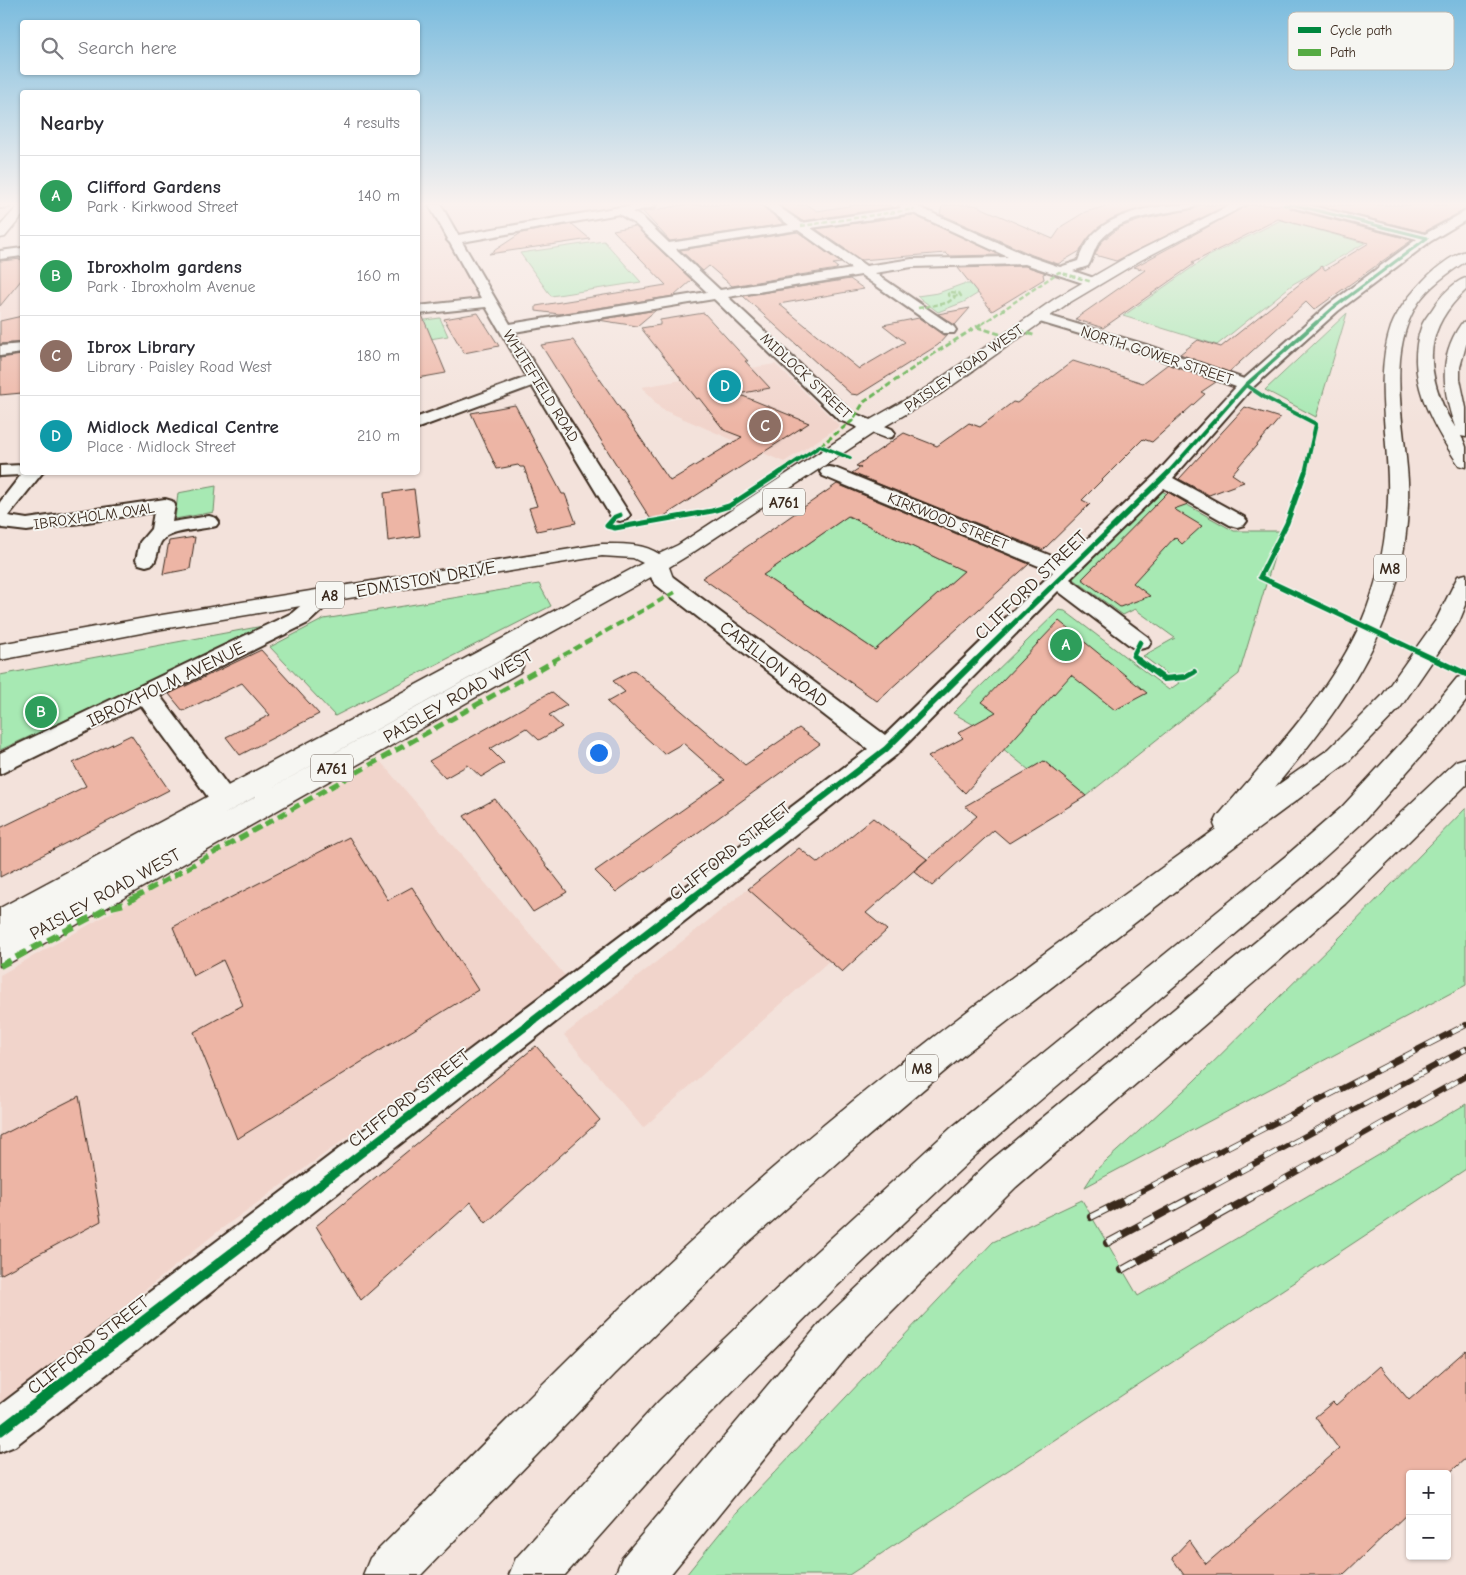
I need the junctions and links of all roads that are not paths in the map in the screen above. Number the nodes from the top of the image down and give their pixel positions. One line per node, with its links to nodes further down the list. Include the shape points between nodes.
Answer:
1 (476, 278): 12 (street, WHITEFIELD ROAD)
2 (701, 278): 11 (street, MIDLOCK STREET)
3 (816, 278): 11 (street)
4 (874, 278): 16 (street)
5 (1080, 278): 9 (street)
6 (1098, 278): 9 (main road, PAISLEY ROAD WEST)
7 (1373, 278): 21 (street, CLIFFORD STREET, via 1333,308)
8 (1434, 278): 50 (main road, M8, via 1416,296 1394,337 1391,379 1398,483 1397,518 1390,568 1363,646 1346,677 1326,703)
9 (1092, 282): 14 (main road, PAISLEY ROAD WEST)
10 (1466, 282): 25 (main road, via 1435,313 1426,334 1423,357 1434,405 1447,433)
11 (718, 294): 15 (street); 23 (street, MIDLOCK STREET, via 844,416)
12 (490, 302): 13 (street); 15 (street, WHITEFIELD ROAD)
13 (420, 310)
14 (1038, 317): 21 (street, NORTH GOWER STREET); 23 (main road, PAISLEY ROAD WEST / A761)
15 (505, 329): 20 (street, WHITEFIELD ROAD)
16 (949, 330)
17 (1464, 332): 24 (main road, via 1453,358 1451,380 1453,398)
18 (20, 349): 19 (street)
19 (0, 351)
20 (537, 379): 22 (street); 32 (street, WHITEFIELD ROAD)
21 (1246, 384): 30 (street, CLIFFORD STREET)
22 (420, 422)
23 (877, 431): 28 (main road, PAISLEY ROAD WEST / A761); 38 (main road, PAISLEY ROAD WEST / A761, via 685,550)
24 (1466, 432)
25 (1466, 460)
26 (20, 470): 27 (street)
27 (0, 471)
28 (829, 472): 38 (main road, PAISLEY ROAD WEST / A761, via 700,557); 39 (street, KIRKWOOD STREET)
29 (32, 475): 31 (street)
30 (1162, 479): 34 (street); 39 (street, CLIFFORD STREET)
31 (0, 514)
32 (620, 515)
33 (0, 520): 36 (street, IBROXHOLM OVAL, via 27,525 165,506)
34 (1237, 521)
35 (209, 522): 36 (street, IBROXHOLM OVAL)
36 (161, 530): 37 (street, IBROXHOLM OVAL, via 150,542)
37 (146, 560)
38 (660, 572): 41 (main road, EDMISTON DRIVE / A8, via 639,553 602,550); 46 (street, CARILLON ROAD); 49 (main road, PAISLEY ROAD WEST / A761); 52 (main road, PAISLEY ROAD WEST / A761, via 337,765)
39 (1062, 575): 42 (street, KIRKWOOD STREET); 46 (street, CLIFFORD STREET)
40 (1466, 581): 50 (main road, M8, via 1447,622 1391,702 1344,750)
41 (326, 596): 43 (main road, EDMISTON DRIVE / A8); 45 (street, IBROXHOLM AVENUE, via 300,618)
42 (1140, 642)
43 (0, 652)
44 (1466, 684): 55 (main road, via 1351,816 964,1141 821,1274 675,1417)
45 (146, 694): 47 (street, IBROXHOLM AVENUE); 49 (street)
46 (886, 749): 53 (street, CLIFFORD STREET)
47 (0, 764)
48 (1466, 768): 56 (main road, via 1334,894 975,1201 836,1337)
49 (225, 801): 51 (main road, PAISLEY ROAD WEST / A761)
50 (1204, 852): 54 (main road, M8, via 953,1042 729,1233)
51 (0, 923)
52 (0, 952)
53 (0, 1431)
54 (386, 1575)
55 (534, 1575)
56 (639, 1575)

